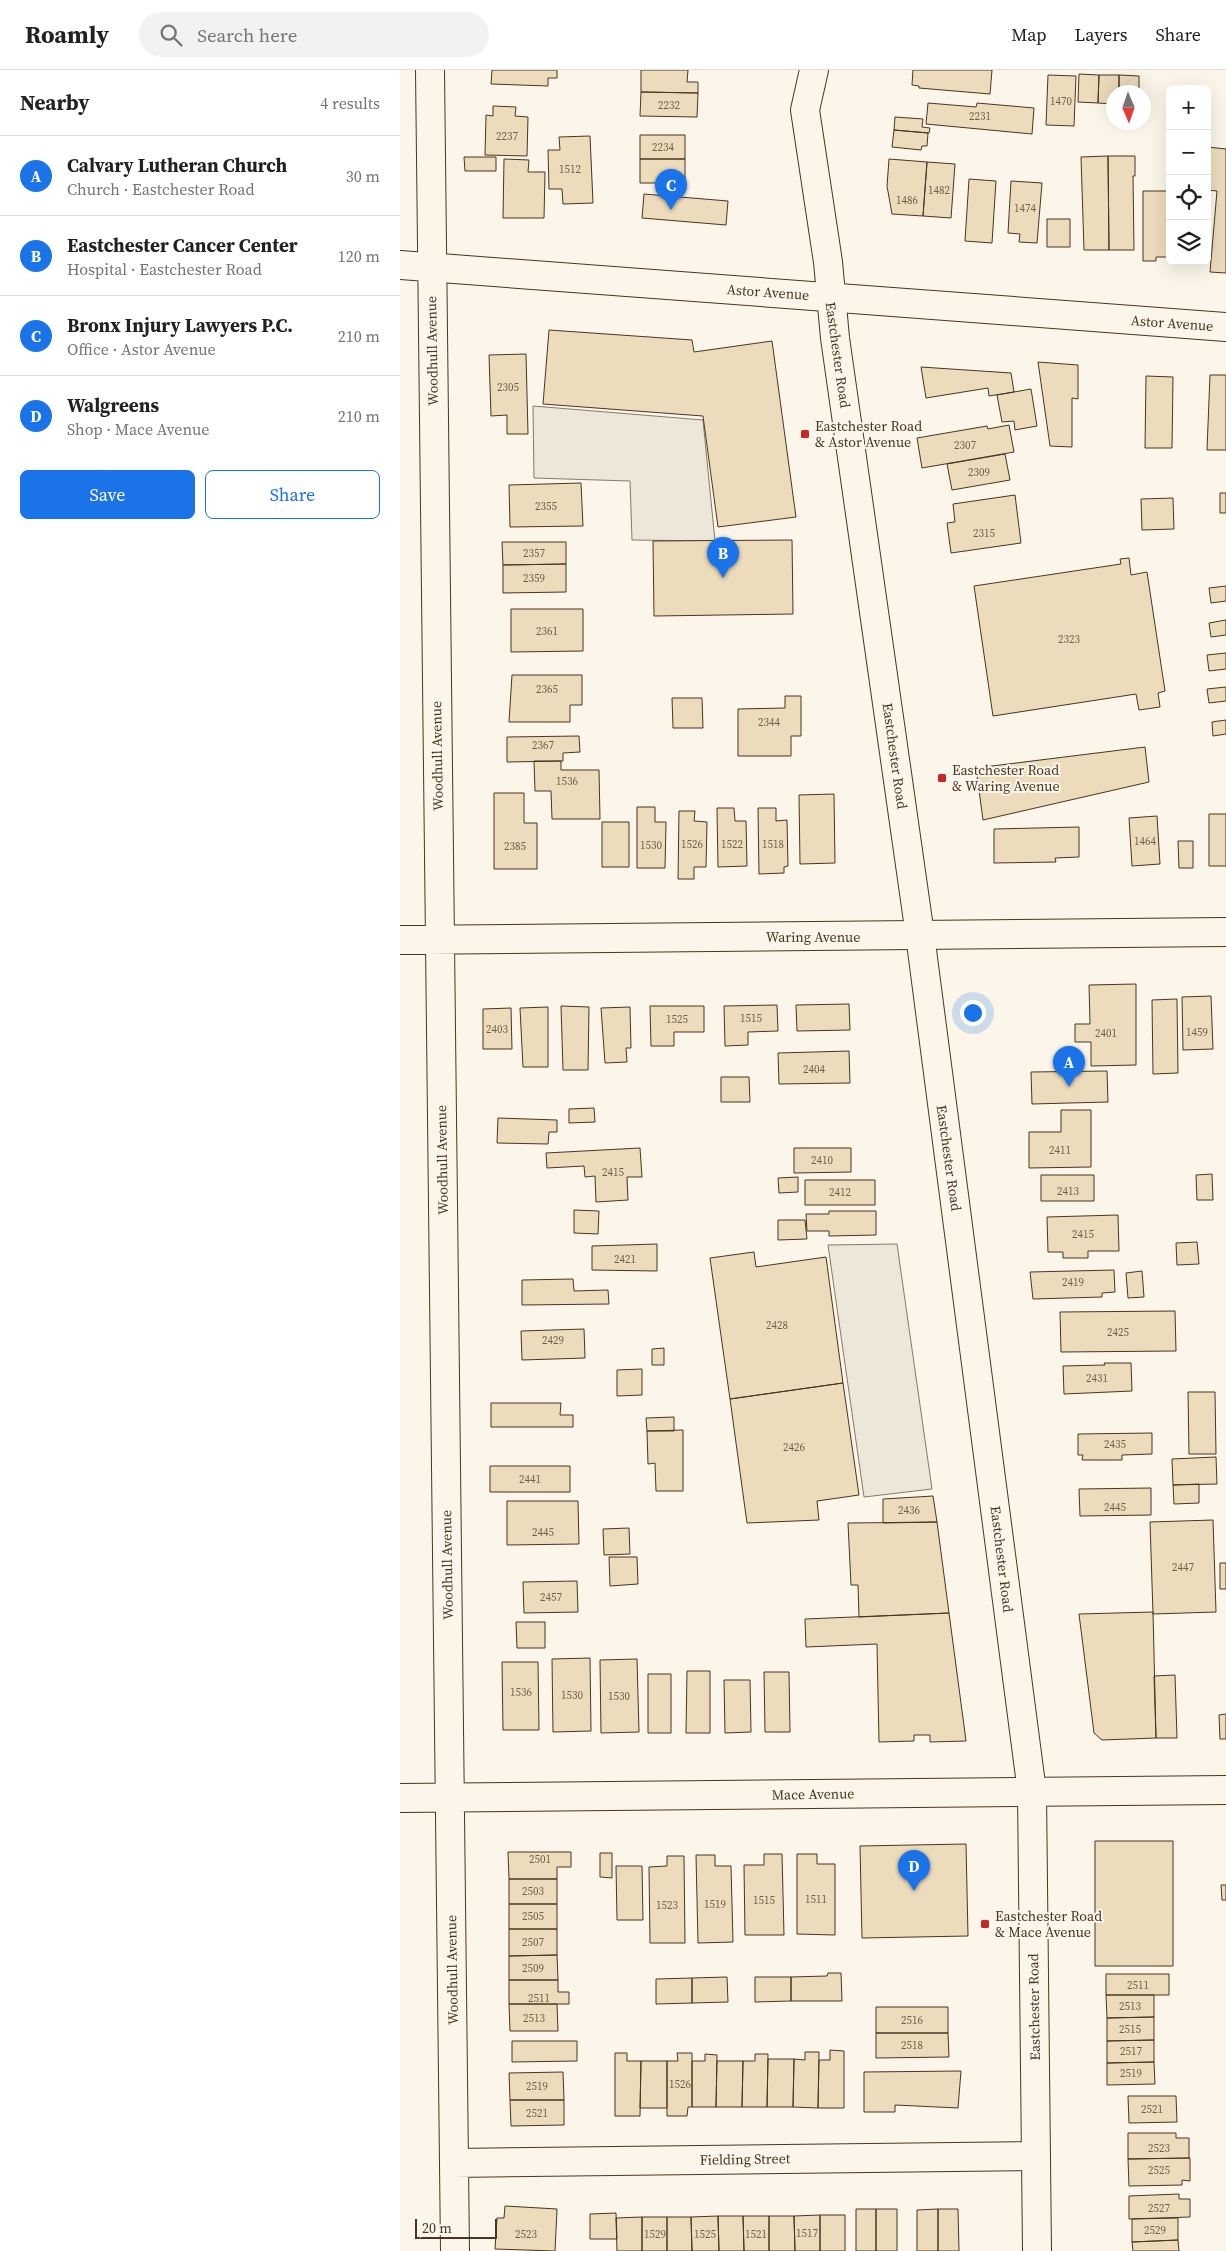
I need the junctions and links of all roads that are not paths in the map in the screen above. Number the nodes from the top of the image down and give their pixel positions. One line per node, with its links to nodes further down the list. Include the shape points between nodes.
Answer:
1 (430, 70): 4 (street, Woodhull Avenue)
2 (814, 70): 5 (street, Eastchester Road, via 805,110 828,262)
3 (400, 265): 4 (street, Astor Avenue)
4 (431, 267): 5 (street, Astor Avenue); 10 (street, Woodhull Avenue)
5 (829, 296): 6 (street, Astor Avenue); 8 (street, Eastchester Road)
6 (1226, 327)
7 (1226, 932): 8 (street, Waring Avenue)
8 (920, 935): 10 (street, Waring Avenue); 12 (street, Eastchester Road)
9 (400, 940): 10 (street, Waring Avenue)
10 (440, 940): 14 (street, Woodhull Avenue)
11 (1226, 1790): 12 (street, Mace Avenue)
12 (1032, 1792): 14 (street, Mace Avenue); 15 (street, Eastchester Road)
13 (400, 1798): 14 (street, Mace Avenue)
14 (450, 1798): 16 (street, Woodhull Avenue)
15 (1036, 2156): 16 (street, Fielding Street); 18 (street, Eastchester Road)
16 (454, 2163): 17 (street, Woodhull Avenue)
17 (454, 2251)
18 (1037, 2251)

